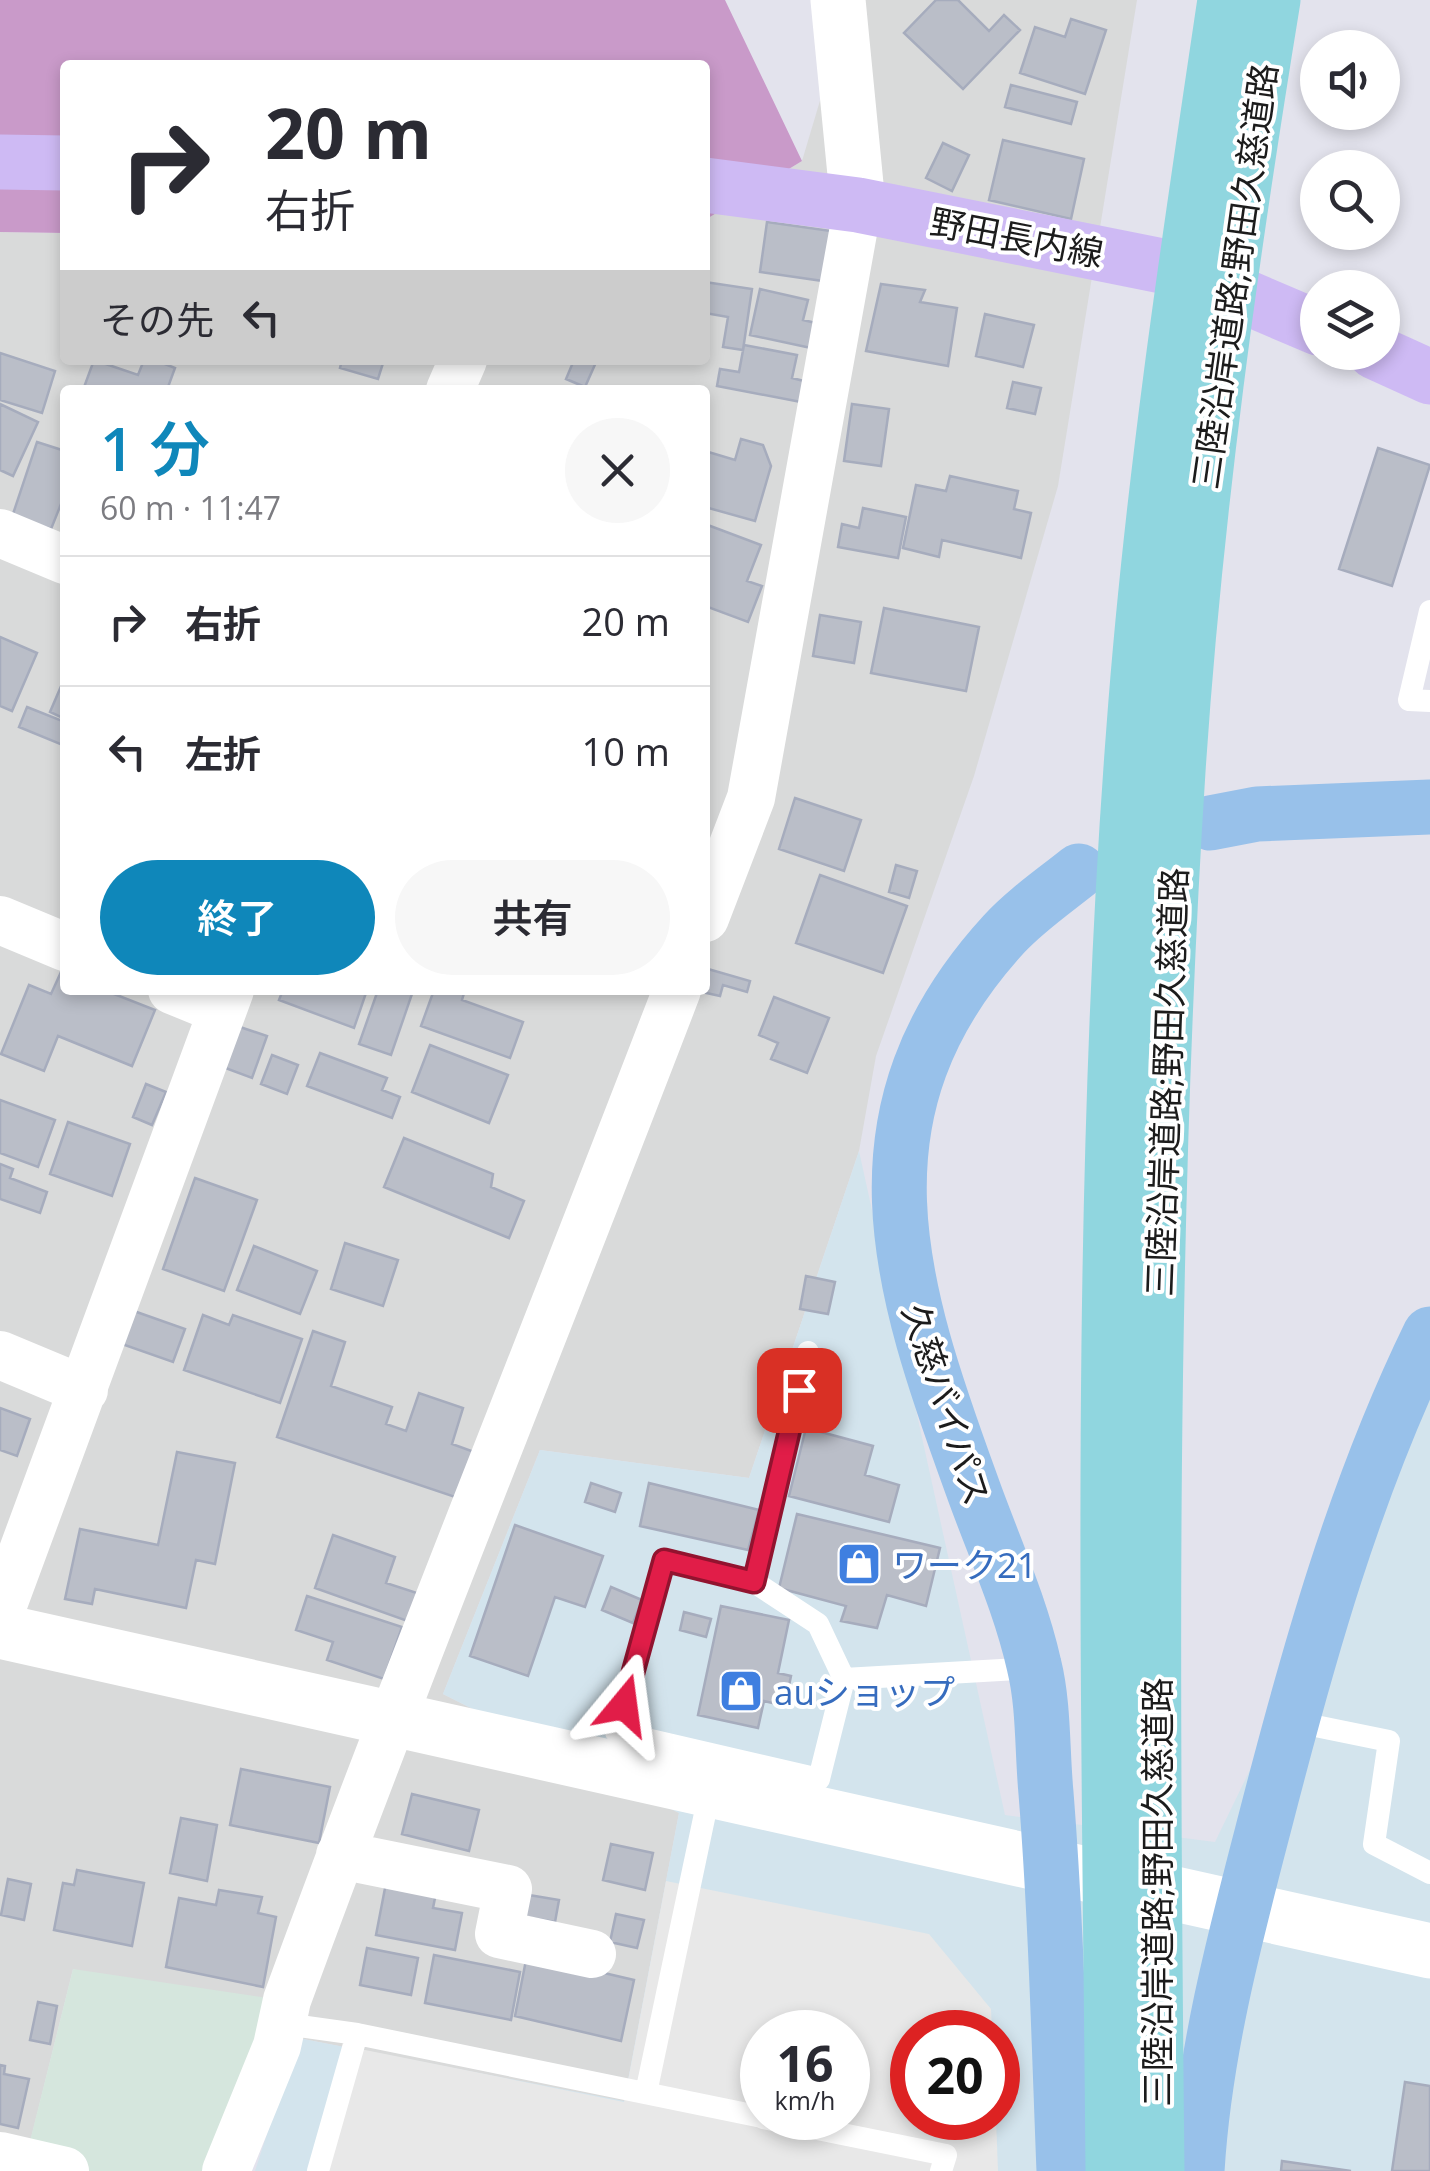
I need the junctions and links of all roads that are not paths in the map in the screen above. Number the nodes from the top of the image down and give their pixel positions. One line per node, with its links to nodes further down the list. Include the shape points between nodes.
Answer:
1 (838, 0): 7 (street)
2 (1225, 0): 8 (highway, 三陸沿岸道路;野田久慈道路)
3 (1273, 0): 8 (highway, 三陸沿岸道路;野田久慈道路)
4 (0, 162): 5 (main road)
5 (60, 163)
6 (710, 185): 7 (main road, 野田長内線)
7 (858, 205): 9 (main road, 野田長内線, via 1182,270); 19 (street, via 751,798)
8 (1214, 221): 45 (highway, 三陸沿岸道路;野田久慈道路, via 1193,377 1132,1822)
9 (1300, 320)
10 (1400, 364): 11 (main road)
11 (1430, 377)
12 (0, 533): 13 (street)
13 (60, 558)
14 (1430, 610): 15 (lane, via 1409,700)
15 (1430, 701)
16 (1416, 813): 17 (highway, via 1257,814)
17 (1210, 822)
18 (1078, 870): 32 (highway, 久慈バイパス, via 1006,932 969,976 926,1051 898,1146 896,1206 918,1333)
19 (710, 905)
20 (0, 920): 21 (street)
21 (60, 944)
22 (198, 995): 24 (street)
23 (675, 995): 34 (street, via 524,1392)
24 (225, 1000): 28 (street)
25 (1427, 1347): 35 (highway, via 1384,1428)
26 (808, 1352): 29 (lane)
27 (0, 1356): 28 (street)
28 (84, 1390): 30 (street)
29 (754, 1582): 33 (lane, via 818,1624); 33 (lane, via 664,1560 616,1732 819,1779)
30 (0, 1613)
31 (0, 1631): 34 (street)
32 (1035, 1668): 33 (lane); 38 (highway, 久慈バイパス)
33 (844, 1680)
34 (390, 1718): 36 (street); 37 (street)
35 (1291, 1721): 39 (lane, via 1389,1741 1374,1844); 40 (highway)
36 (710, 1790): 38 (street); 46 (lane)
37 (340, 1854): 42 (street, via 508,1889 499,1934); 43 (street)
38 (1052, 1867): 40 (street); 54 (highway, 久慈バイパス)
39 (1430, 1872)
40 (1243, 1907): 41 (street); 57 (highway, via 1201,2098)
41 (1430, 1951)
42 (592, 1954)
43 (284, 2024): 44 (lane); 51 (street)
44 (357, 2034): 46 (lane); 52 (lane)
45 (1134, 2083): 55 (highway, 三陸沿岸道路;野田久慈道路); 56 (highway, 三陸沿岸道路;野田久慈道路)
46 (646, 2093): 47 (lane)
47 (740, 2112)
48 (870, 2139): 53 (lane, via 946,2155)
49 (0, 2156): 50 (street)
50 (65, 2171)
51 (226, 2171)
52 (318, 2171)
53 (942, 2171)
54 (1064, 2171)
55 (1113, 2171)
56 (1157, 2171)
57 (1196, 2171)

